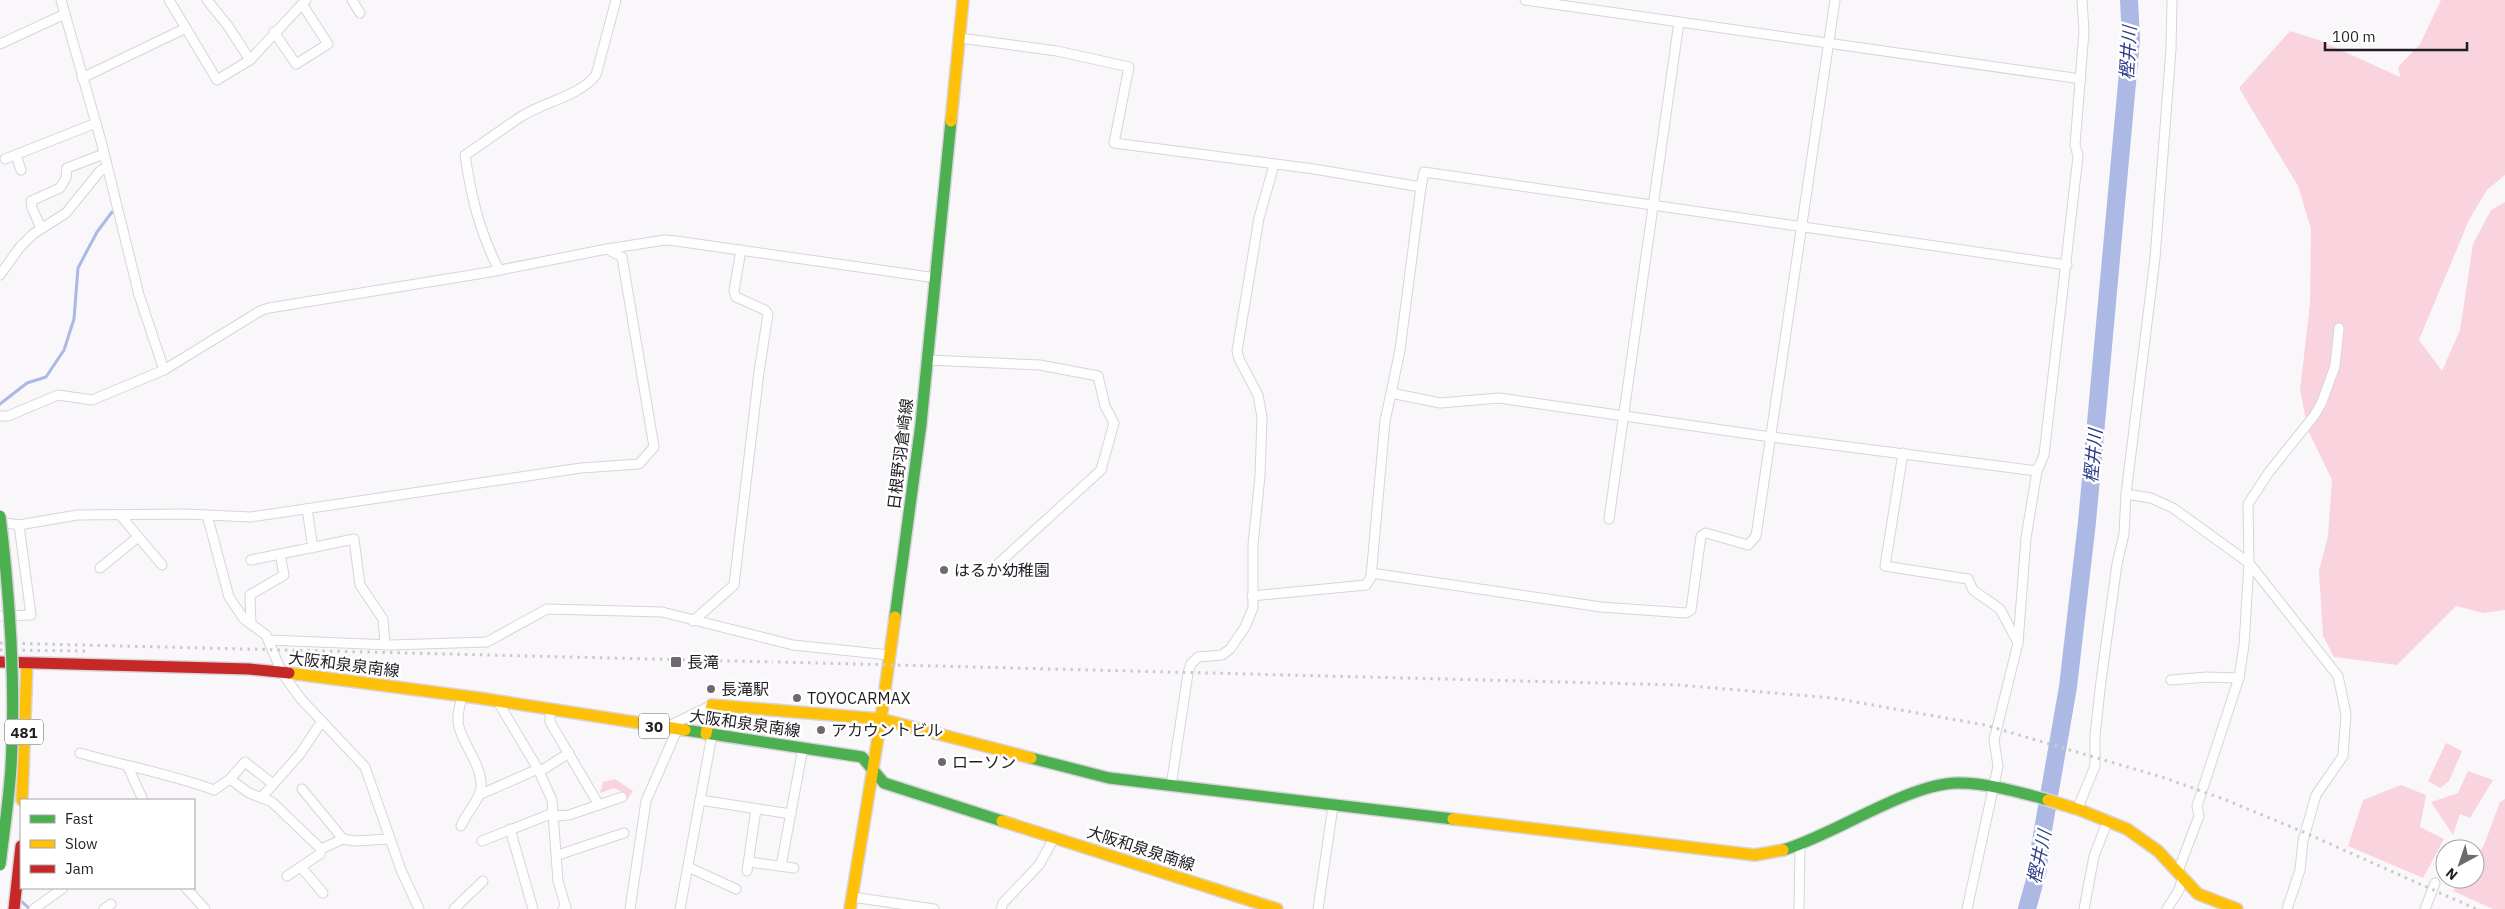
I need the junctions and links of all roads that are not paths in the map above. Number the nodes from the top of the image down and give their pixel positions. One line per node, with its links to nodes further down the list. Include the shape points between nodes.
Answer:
1 (61, 0): 13 (street)
2 (169, 0): 15 (street)
3 (207, 0): 20 (street)
4 (352, 0): 12 (street)
5 (616, 0): 39 (street, via 596,74 590,82 576,92 522,116 465,155 482,237)
6 (963, 0): 17 (main road, 日根野羽倉崎線)
7 (1525, 0): 14 (street)
8 (1835, 0): 19 (street)
9 (2082, 0): 22 (street)
10 (2172, 0): 51 (street, via 2172,49 2155,258)
11 (304, 2): 16 (street); 16 (street, via 328,44 296,64)
12 (360, 13)
13 (65, 14): 18 (street); 21 (street)
14 (1679, 22): 19 (street); 33 (street)
15 (186, 28): 20 (street, via 217,80); 21 (street)
16 (274, 32): 20 (street)
17 (960, 38): 29 (street, via 1057,51 1129,67 1114,143); 41 (main road, 日根野羽倉崎線)
18 (0, 44)
19 (1828, 44): 22 (street); 34 (street)
20 (250, 60)
21 (82, 78): 23 (street)
22 (2081, 79): 38 (street, via 2075,145 2078,156)
23 (96, 123): 24 (street); 26 (street)
24 (56, 139): 25 (street); 27 (street)
25 (59, 149)
26 (104, 154): 30 (street); 35 (street, via 67,168 60,188 32,200)
27 (16, 155): 28 (street); 31 (street)
28 (5, 159)
29 (1274, 165): 32 (street); 68 (street, via 1259,218 1237,350 1258,396 1262,417)
30 (107, 167): 35 (street, via 100,171 66,213); 44 (street, via 139,295)
31 (21, 170)
32 (1421, 188): 33 (street, via 1424,172); 45 (street, via 1400,350)
33 (1653, 204): 34 (street); 47 (street)
34 (1803, 226): 38 (street); 48 (street)
35 (41, 228): 40 (street, via 20,247)
36 (606, 249): 37 (street, via 664,240); 39 (street); 52 (street, via 622,257 654,447 639,464 581,468)
37 (741, 250): 41 (street); 70 (street, via 734,291 736,297 768,314 734,585)
38 (2067, 265): 50 (street, via 2044,454)
39 (499, 270): 44 (street, via 269,308)
40 (0, 275)
41 (936, 278): 43 (main road, 日根野羽倉崎線)
42 (2340, 328): 64 (street, via 2335,366 2322,402 2268,472 2248,504)
43 (928, 360): 63 (street, via 1040,365 1098,376 1105,406 1114,423 1101,470); 75 (main road, 日根野羽倉崎線)
44 (164, 370): 46 (street, via 92,400 58,395 8,416)
45 (1391, 393): 47 (street, via 1440,403 1499,398); 67 (street, via 1385,421)
46 (0, 416)
47 (1622, 416): 48 (street); 56 (street)
48 (1771, 437): 49 (street); 67 (street, via 1756,536 1748,545 1706,533 1701,536 1691,610 1686,613 1601,607)
49 (1902, 454): 50 (street); 73 (street, via 1885,566 1968,579 1973,590 2000,608)
50 (2037, 471): 73 (street, via 2026,538)
51 (2126, 494): 64 (street, via 2151,498 2173,508); 110 (street, via 2124,534 2101,681 2095,766)
52 (307, 508): 55 (street, via 251,517); 60 (street)
53 (120, 515): 55 (street); 58 (street, via 77,515); 59 (street)
54 (0, 516): 125 (main road, 481, bridge, via 10,603 13,688 11,767)
55 (207, 516): 71 (street, via 229,597)
56 (1609, 519)
57 (0, 522): 58 (street)
58 (20, 525): 69 (street, via 31,615)
59 (138, 537): 65 (street); 66 (street)
60 (313, 548): 61 (street); 74 (street, via 354,539 360,585 383,619)
61 (280, 554): 62 (street); 71 (street, via 284,575 250,595)
62 (251, 560)
63 (999, 563)
64 (2250, 563): 79 (street); 158 (street, via 2338,676 2346,714 2343,756 2316,795 2303,841 2300,870)
65 (162, 565)
66 (100, 568)
67 (1371, 573): 68 (street, via 1366,585)
68 (1252, 596): 98 (street, via 1253,608 1245,628 1230,649 1222,655 1198,657 1191,664)
69 (0, 616)
70 (694, 621): 74 (street, via 662,612 547,608 487,642); 75 (street, via 793,645)
71 (251, 624): 72 (street)
72 (268, 640): 74 (street); 78 (street)
73 (2018, 643): 99 (street, via 1994,740 1998,766)
74 (385, 645)
75 (889, 654): 85 (main road, 日根野羽倉崎線)
76 (0, 662): 77 (main road, 大阪和泉泉南線 / 30)
77 (27, 663): 78 (main road, 大阪和泉泉南線 / 30, via 249,669); 104 (main road, 481)
78 (282, 673): 81 (main road, 大阪和泉泉南線 / 30); 86 (street)
79 (2239, 678): 80 (street, via 2208,676); 130 (street, via 2197,806 2199,816)
80 (2171, 680)
81 (462, 696): 82 (main road, 大阪和泉泉南線 / 30); 101 (street, via 458,726 480,777)
82 (498, 702): 84 (main road, 大阪和泉泉南線 / 30); 95 (street)
83 (712, 705): 85 (main road); 87 (street); 89 (main road)
84 (550, 710): 87 (main road, 大阪和泉泉南線 / 30); 92 (street, via 550,722)
85 (880, 719): 94 (main road, 日根野羽倉崎線); 98 (main road, via 1109,778)
86 (322, 721): 97 (street, via 300,754); 119 (street, via 365,767)
87 (665, 728): 88 (main road, 大阪和泉泉南線 / 30)
88 (677, 730): 89 (main road, 大阪和泉泉南線 / 30); 146 (street, via 646,801)
89 (709, 735): 90 (main road, 大阪和泉泉南線 / 30); 106 (street)
90 (803, 748): 94 (main road, 大阪和泉泉南線 / 30, via 862,757); 111 (street)
91 (80, 752): 93 (street)
92 (569, 753): 95 (street); 107 (street)
93 (128, 767): 96 (street, via 186,779 214,790); 105 (street)
94 (872, 767): 117 (main road, 大阪和泉泉南線 / 30, via 884,783); 138 (main road, 日根野羽倉崎線)
95 (539, 770): 101 (street); 112 (street, via 552,800)
96 (230, 779): 97 (street, via 245,762); 103 (street)
97 (273, 784): 103 (street)
98 (1171, 786): 108 (main road)
99 (1994, 787): 110 (main road); 121 (main road, via 1956,782 1934,787); 154 (street)
100 (302, 789): 118 (street)
101 (479, 795): 114 (street)
102 (622, 797): 107 (street)
103 (261, 798): 122 (street, via 272,802)
104 (22, 799)
105 (143, 799)
106 (700, 800): 109 (street); 128 (street)
107 (599, 805): 112 (street, via 569,815)
108 (1332, 806): 121 (main road, via 1755,855 1773,854); 152 (street)
109 (756, 809): 111 (street); 126 (street, via 748,867)
110 (2074, 809): 113 (main road)
111 (791, 814): 126 (street)
112 (553, 815): 115 (street); 124 (street)
113 (2108, 820): 130 (main road, via 2141,837); 155 (street, via 2094,856)
114 (461, 826)
115 (510, 829): 120 (street); 144 (street)
116 (624, 834): 124 (street)
117 (1054, 838): 150 (street, via 1039,865); 151 (main road, 大阪和泉泉南線 / 30)
118 (343, 839): 119 (street); 122 (street)
119 (390, 839): 142 (street)
120 (482, 841)
121 (1800, 845): 153 (street)
122 (321, 849): 127 (street, via 320,854)
123 (20, 855): 139 (main road)
124 (558, 855): 145 (street, via 558,880 566,908)
125 (0, 865)
126 (781, 866): 129 (street)
127 (301, 867): 131 (street); 137 (street)
128 (688, 867): 136 (street); 147 (street)
129 (794, 868)
130 (2181, 874): 156 (street, via 2179,890); 157 (main road, via 2202,896)
131 (287, 876)
132 (483, 881): 143 (street)
133 (2435, 883): 159 (street)
134 (62, 889): 140 (street)
135 (187, 889): 141 (street)
136 (736, 889)
137 (323, 893)
138 (852, 897): 148 (main road, 日根野羽倉崎線); 149 (street)
139 (14, 909)
140 (34, 909)
141 (205, 909)
142 (419, 909)
143 (454, 909)
144 (533, 909)
145 (563, 909)
146 (630, 909)
147 (680, 909)
148 (850, 909)
149 (934, 909)
150 (1001, 909)
151 (1277, 909)
152 (1318, 909)
153 (1799, 909)
154 (1967, 909)
155 (2084, 909)
156 (2167, 909)
157 (2237, 909)
158 (2287, 909)
159 (2425, 909)

